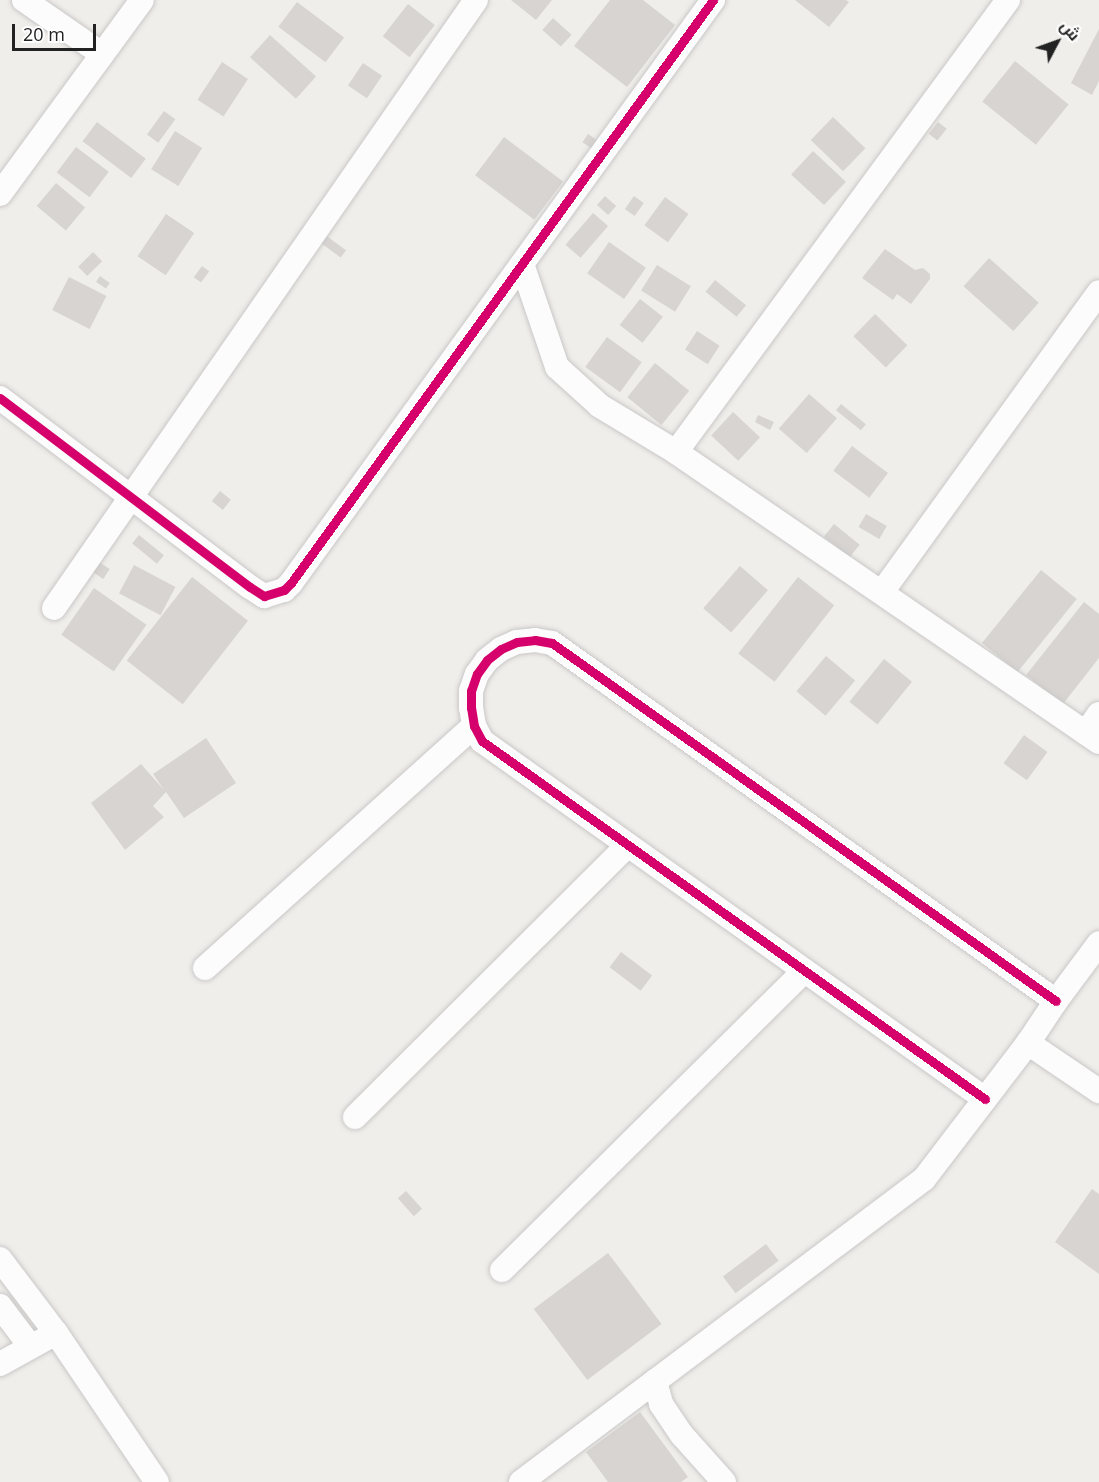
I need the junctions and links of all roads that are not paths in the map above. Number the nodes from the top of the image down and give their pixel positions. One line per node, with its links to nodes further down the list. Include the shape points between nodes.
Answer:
1 (24, 0): 6 (street)
2 (142, 0): 6 (street)
3 (476, 0): 12 (street)
4 (712, 0): 8 (street)
5 (1008, 0): 11 (street)
6 (102, 54): 7 (street)
7 (0, 194)
8 (522, 264): 11 (street, via 557,367 600,406); 12 (street, via 284,590 264,596)
9 (1099, 292): 13 (street)
10 (0, 398): 12 (street)
11 (676, 452): 13 (street)
12 (128, 498): 14 (street)
13 (882, 592): 16 (street)
14 (54, 608)
15 (474, 726): 17 (street, via 482,741); 19 (street); 21 (street, via 471,691 488,660 517,642 552,642)
16 (1095, 730)
17 (628, 845): 20 (street); 25 (street)
18 (1099, 943): 21 (street)
19 (205, 968)
20 (804, 970): 24 (street); 27 (street)
21 (1056, 1001): 22 (street)
22 (1028, 1043): 23 (street); 24 (street)
23 (1099, 1091)
24 (985, 1100): 32 (street, via 924,1179)
25 (355, 1117)
26 (0, 1259): 29 (street)
27 (502, 1270)
28 (0, 1306): 30 (street)
29 (56, 1334): 30 (street); 33 (street)
30 (31, 1347): 31 (street)
31 (0, 1364)
32 (655, 1381): 34 (street); 35 (street, via 661,1404 682,1435)
33 (157, 1482)
34 (521, 1482)
35 (724, 1482)

